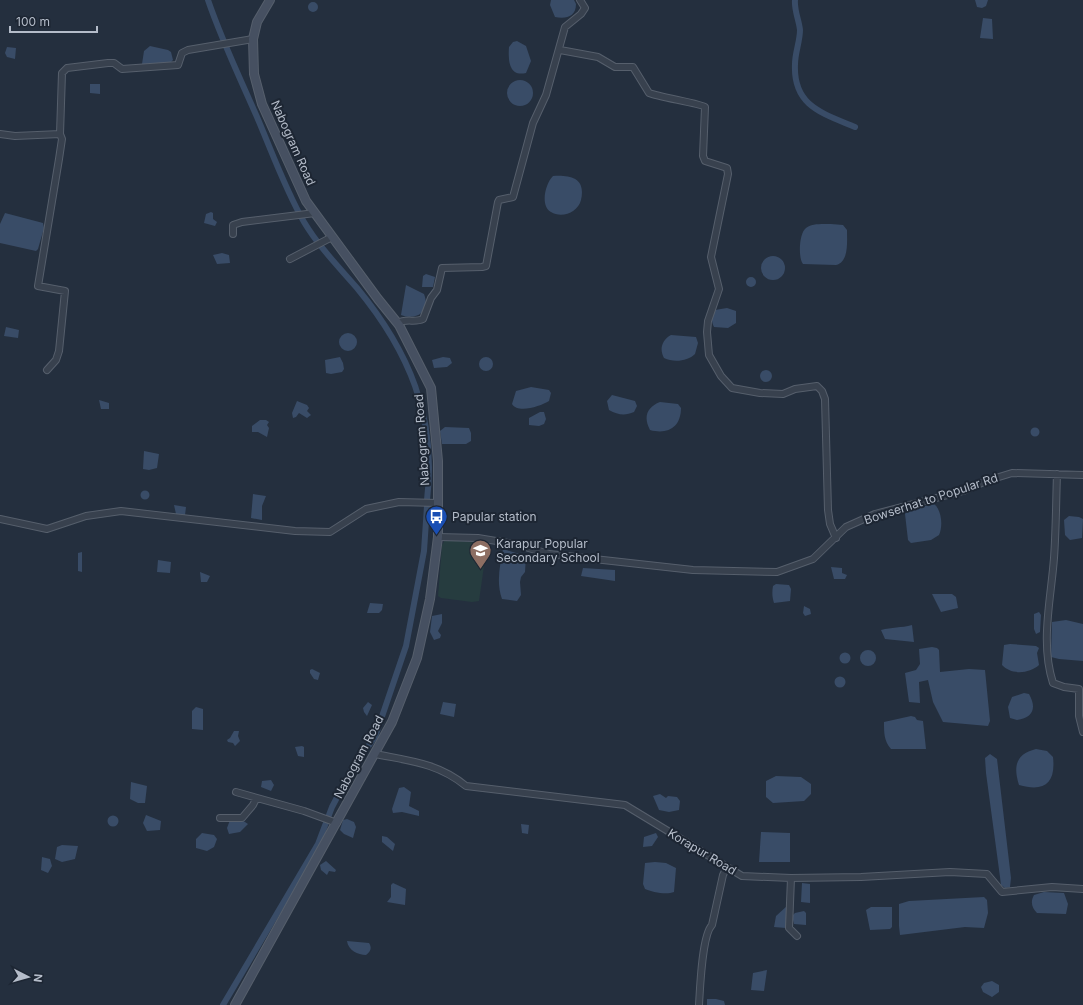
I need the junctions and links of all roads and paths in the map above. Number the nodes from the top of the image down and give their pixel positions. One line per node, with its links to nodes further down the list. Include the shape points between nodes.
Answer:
1 (270, 0): 3 (main road, Nabogram Road, via 257,22)
2 (580, 0): 4 (street, via 585,8 565,27)
3 (253, 39): 6 (street, via 182,53 178,65 122,70 114,63 108,63 67,68 62,73); 7 (main road, Nabogram Road, via 254,74 262,104 306,201)
4 (560, 50): 11 (street, via 546,95 533,123 513,197 498,202 486,266 442,268 437,290 423,319 404,320); 18 (street, via 598,57 615,67 633,67 649,93 705,108 703,156 705,161 727,168 728,174 711,257 719,289 708,321 709,355 720,376 732,388 783,394 795,389 817,386 822,391 825,398 828,510)
5 (0, 134): 6 (street)
6 (60, 134): 12 (street, via 62,139 38,286 65,291 59,351 56,360)
7 (315, 213): 8 (street, via 242,222 233,225); 9 (main road, Nabogram Road)
8 (233, 234)
9 (332, 237): 10 (street); 11 (main road, Nabogram Road)
10 (290, 259)
11 (398, 323): 15 (main road, Nabogram Road, via 431,388 438,461)
12 (47, 370)
13 (1057, 474): 14 (street, Bowserhat to Popular Rd); 18 (street, Bowserhat to Popular Rd, via 1012,473 963,490 875,514 846,527); 19 (street, via 1054,557 1046,649 1053,683 1079,689 1079,716)
14 (1083, 475)
15 (438, 503): 16 (street, via 399,502 366,509 330,532 295,531 121,511 86,516 48,529); 17 (main road, Nabogram Road)
16 (0, 519)
17 (438, 537): 18 (street, Bowserhat to Popular Rd, via 478,538 515,544 549,554 693,570 738,572 777,572 813,558); 20 (main road, Nabogram Road, via 430,599 417,658 392,722)
18 (836, 538)
19 (1083, 732)
20 (375, 754): 24 (main road, Nabogram Road); 25 (street, Korapur Road, via 436,767 453,775 466,786 625,806)
21 (236, 792): 22 (street)
22 (256, 799): 23 (street, via 242,818); 24 (street, via 304,811)
23 (220, 818)
24 (337, 823): 29 (main road, Nabogram Road)
25 (727, 867): 26 (street, Korapur Road, via 742,876); 30 (street, via 712,925 708,929)
26 (791, 878): 27 (street, Korapur Road, via 950,872 987,874 1002,892 1052,887); 28 (street, via 789,928)
27 (1083, 889)
28 (797, 936)
29 (235, 1005)
30 (699, 1005)

